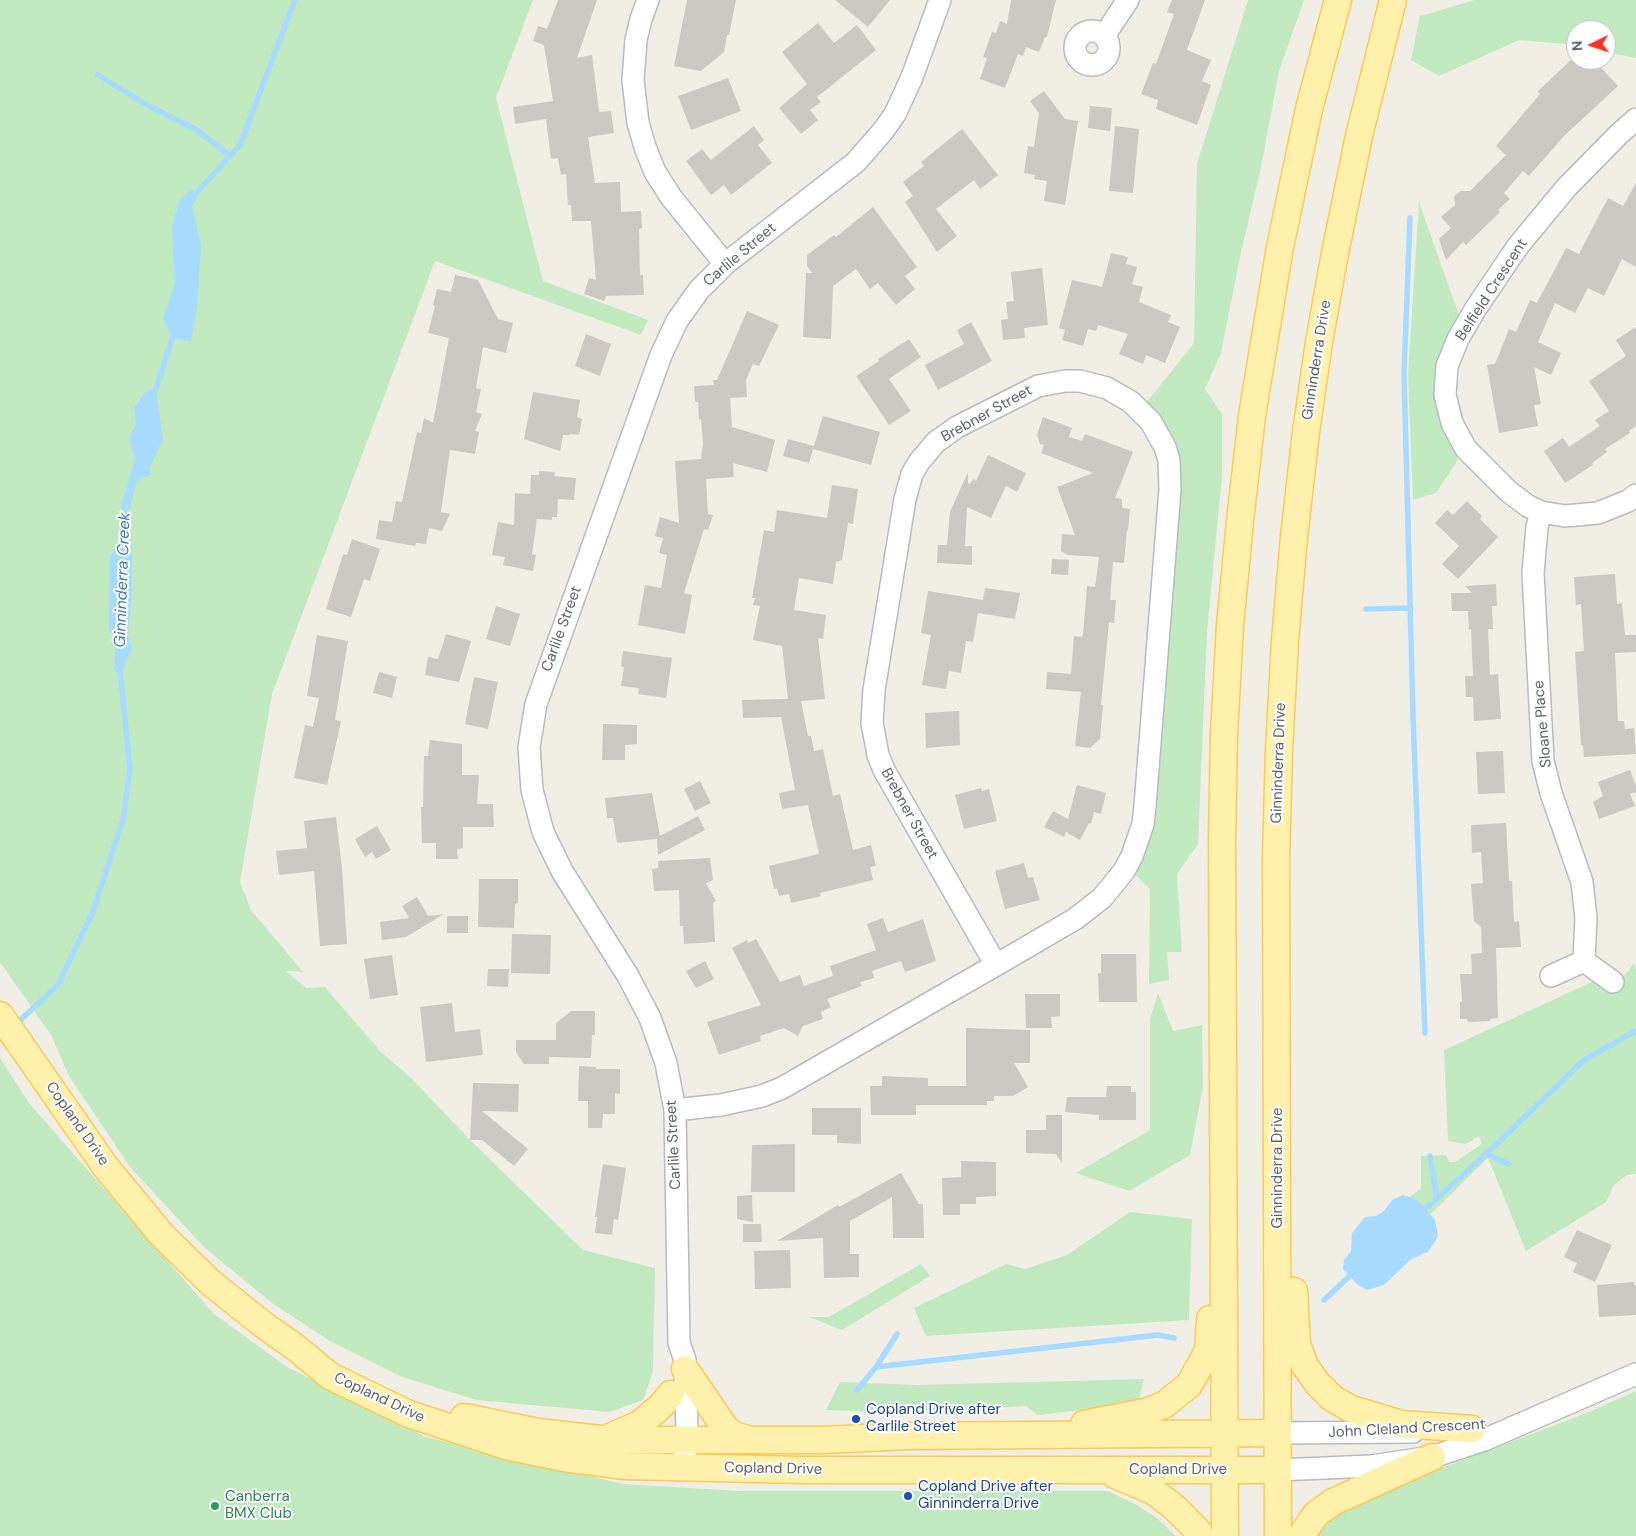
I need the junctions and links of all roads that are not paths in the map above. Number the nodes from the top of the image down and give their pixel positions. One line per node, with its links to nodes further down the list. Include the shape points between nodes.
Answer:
1 (648, 0): 8 (street, via 636,40 633,80 638,123 656,172 671,197)
2 (940, 0): 8 (street, Carlile Street, via 912,77 895,114 883,131 856,162)
3 (1128, 0): 6 (street)
4 (1338, 0): 17 (main road, via 1309,109 1280,248 1252,416 1240,521 1224,734)
5 (1393, 0): 18 (main road, Ginninderra Drive, via 1359,136 1335,252 1306,432 1294,537 1285,641 1276,858 1278,1100)
6 (1104, 36)
7 (1636, 119): 10 (street, Belfield Crescent, via 1566,188 1518,246 1462,331 1447,366 1445,395 1452,423 1466,449 1508,491)
8 (726, 264): 16 (street, Carlile Street, via 687,305 661,355 542,684 529,747 532,790 543,832 562,871 628,976 650,1018 666,1063)
9 (1636, 495): 10 (street, Belfield Crescent, via 1598,513 1565,516)
10 (1541, 512): 11 (street, Sloane Place, via 1533,573 1544,761 1551,793 1582,882 1586,918)
11 (1584, 961): 13 (street); 14 (street)
12 (996, 965): 12 (street, Brebner Street, via 1075,919 1102,898 1124,871 1143,824 1170,489 1169,460 1151,422 1132,402 1107,388 1080,381 1038,386 958,426 936,442 919,462 905,499 874,690 872,723 884,770); 16 (street, Brebner Street, via 782,1088 762,1096)
13 (1551, 976)
14 (1613, 982)
15 (0, 1015): 21 (main road, Copland Drive, via 106,1166 161,1234 211,1283 265,1326)
16 (675, 1110): 19 (street, Carlile Street)
17 (1220, 1212): 27 (main road); 28 (main road, via 1208,1351 1189,1385 1164,1405 1145,1412)
18 (1284, 1212): 25 (main road, via 1297,1344 1305,1366 1318,1384 1332,1398 1351,1408 1401,1424); 26 (main road, Ginninderra Drive)
19 (679, 1343): 20 (street, Carlile Street); 23 (street, Carlile Street, via 672,1366)
20 (686, 1369): 30 (street, Carlile Street); 31 (main road, via 726,1429)
21 (334, 1370): 29 (main road, Copland Drive, via 471,1419 538,1432); 33 (main road, Copland Drive, via 409,1414 506,1446 625,1466)
22 (1636, 1374): 24 (street, John Cleland Crescent)
23 (671, 1394): 29 (main road, via 640,1424); 30 (street, Carlile Street, via 672,1430)
24 (1536, 1417): 25 (street, John Cleland Crescent); 32 (street, John Cleland Crescent, via 1484,1440)
25 (1472, 1429): 26 (street, John Cleland Crescent)
26 (1278, 1433): 27 (main road, Copland Drive); 36 (main road, Ginninderra Drive)
27 (1224, 1434): 28 (main road, Copland Drive); 35 (main road)
28 (1034, 1435): 31 (main road, Copland Drive)
29 (605, 1439): 30 (main road, Copland Drive)
30 (681, 1440): 31 (main road, Copland Drive); 33 (street, Carlile Street)
31 (750, 1440)
32 (1432, 1457): 36 (street, John Cleland Crescent, via 1371,1466); 40 (main road, via 1333,1502 1316,1514)
33 (684, 1468): 34 (main road, Copland Drive)
34 (1100, 1470): 35 (main road, Copland Drive); 37 (main road, via 1153,1491 1174,1507)
35 (1224, 1470): 36 (main road, Copland Drive); 38 (main road)
36 (1278, 1470): 39 (main road, Ginninderra Drive)
37 (1200, 1536)
38 (1225, 1536)
39 (1278, 1536)
40 (1301, 1536)

